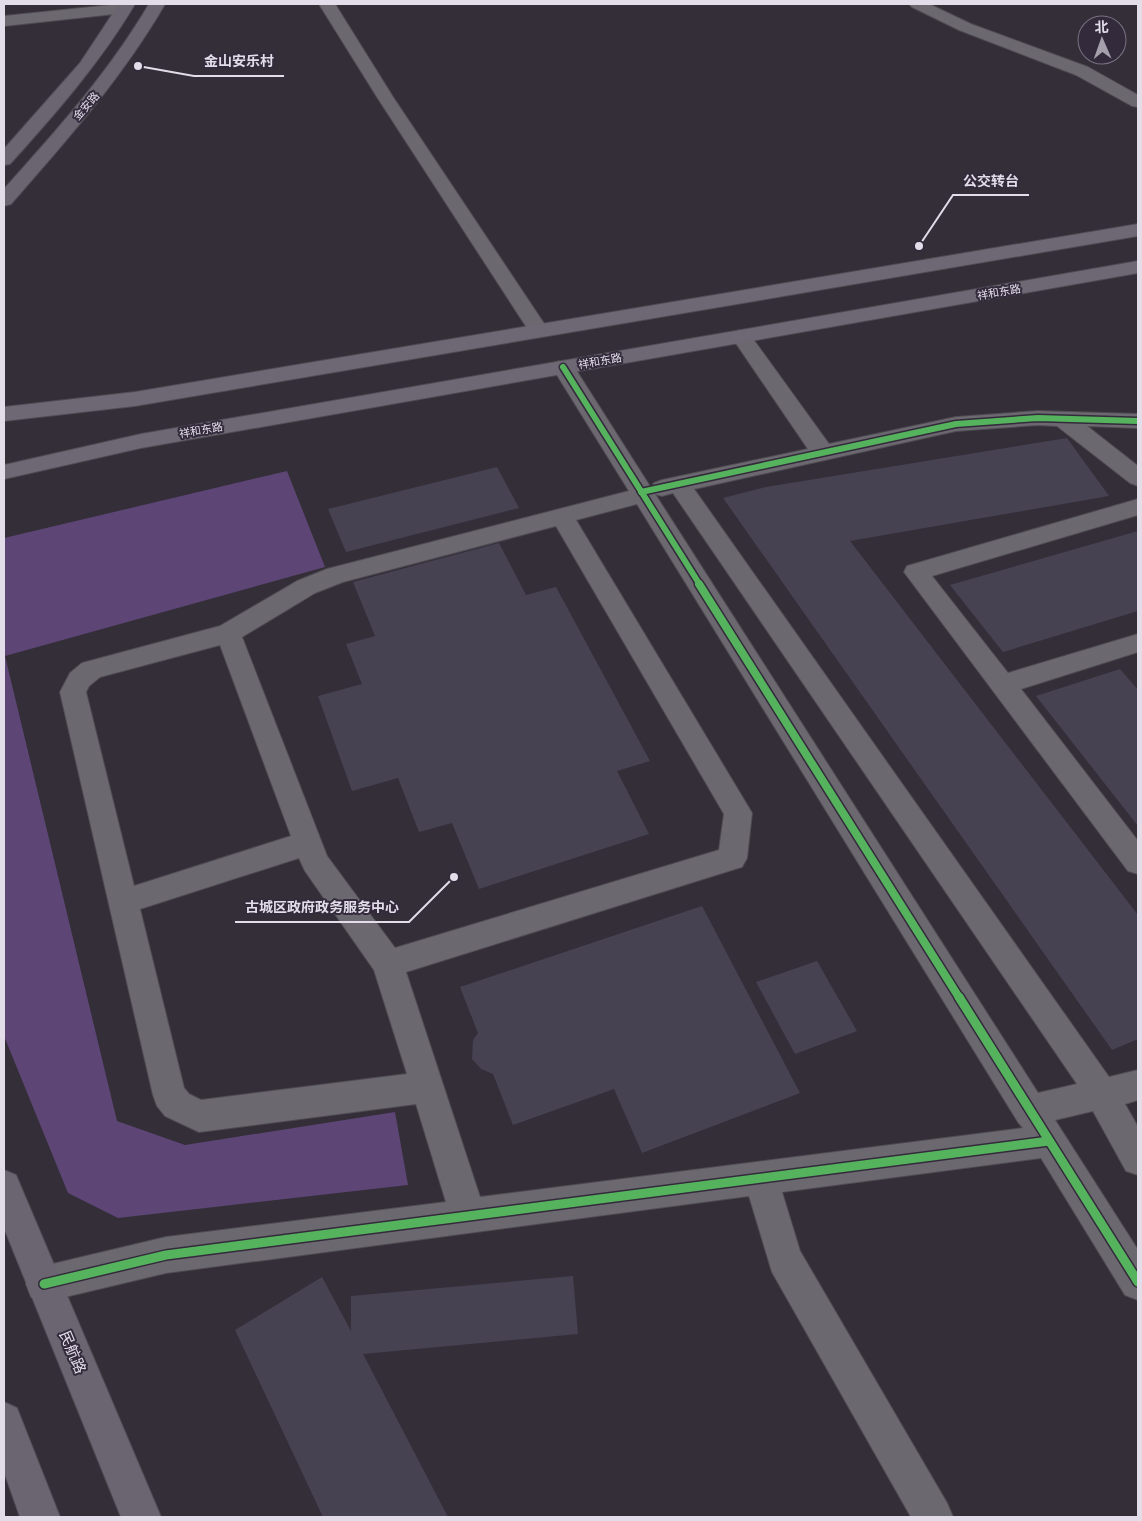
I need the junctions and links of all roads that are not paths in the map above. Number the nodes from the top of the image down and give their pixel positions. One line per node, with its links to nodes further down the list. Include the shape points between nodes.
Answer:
1 (38, 4): 6 (street)
2 (157, 4): 10 (highway, 金安路, via 101,89)
3 (327, 4): 13 (street)
4 (917, 4): 8 (street, via 965,27 1082,70)
5 (125, 6): 6 (street); 9 (highway, 金安路, via 95,55 70,87)
6 (30, 18): 7 (street)
7 (4, 21)
8 (1138, 102)
9 (4, 160)
10 (4, 200)
11 (1138, 230): 13 (main road)
12 (1138, 267): 14 (main road, 祥和东路)
13 (539, 331): 16 (main road, via 135,399)
14 (741, 336): 15 (main road, 祥和东路); 19 (street)
15 (563, 367): 20 (main road, 祥和东路, via 141,441); 23 (street)
16 (4, 414)
17 (1062, 418): 18 (street); 19 (street, via 956,424); 21 (street)
18 (1138, 421)
19 (823, 453): 22 (street)
20 (4, 472)
21 (1138, 478)
22 (679, 484): 23 (street); 35 (street)
23 (642, 494): 25 (street); 36 (street)
24 (1138, 507): 28 (street, via 916,572)
25 (562, 516): 26 (street, via 336,575 306,587); 32 (street, via 738,813 732,858)
26 (228, 634): 29 (street); 31 (street, via 91,670 79,680 73,692)
27 (1136, 647): 28 (street)
28 (1002, 685): 30 (street)
29 (307, 844): 31 (street); 32 (street, via 315,862)
30 (1138, 862)
31 (123, 902): 34 (street, via 169,1094 177,1105 199,1116)
32 (388, 964): 34 (street)
33 (1138, 1085): 35 (street)
34 (426, 1087): 41 (street)
35 (1101, 1094): 36 (street); 38 (street)
36 (1030, 1110): 37 (street)
37 (1049, 1141): 39 (street); 42 (street)
38 (1138, 1159)
39 (761, 1178): 41 (street); 47 (street, via 785,1259)
40 (4, 1187): 43 (highway, 民航路)
41 (468, 1216): 43 (street, via 166,1255)
42 (1138, 1282)
43 (44, 1284): 46 (highway, 民航路)
44 (4, 1421): 45 (highway)
45 (40, 1517)
46 (141, 1517)
47 (934, 1517)

